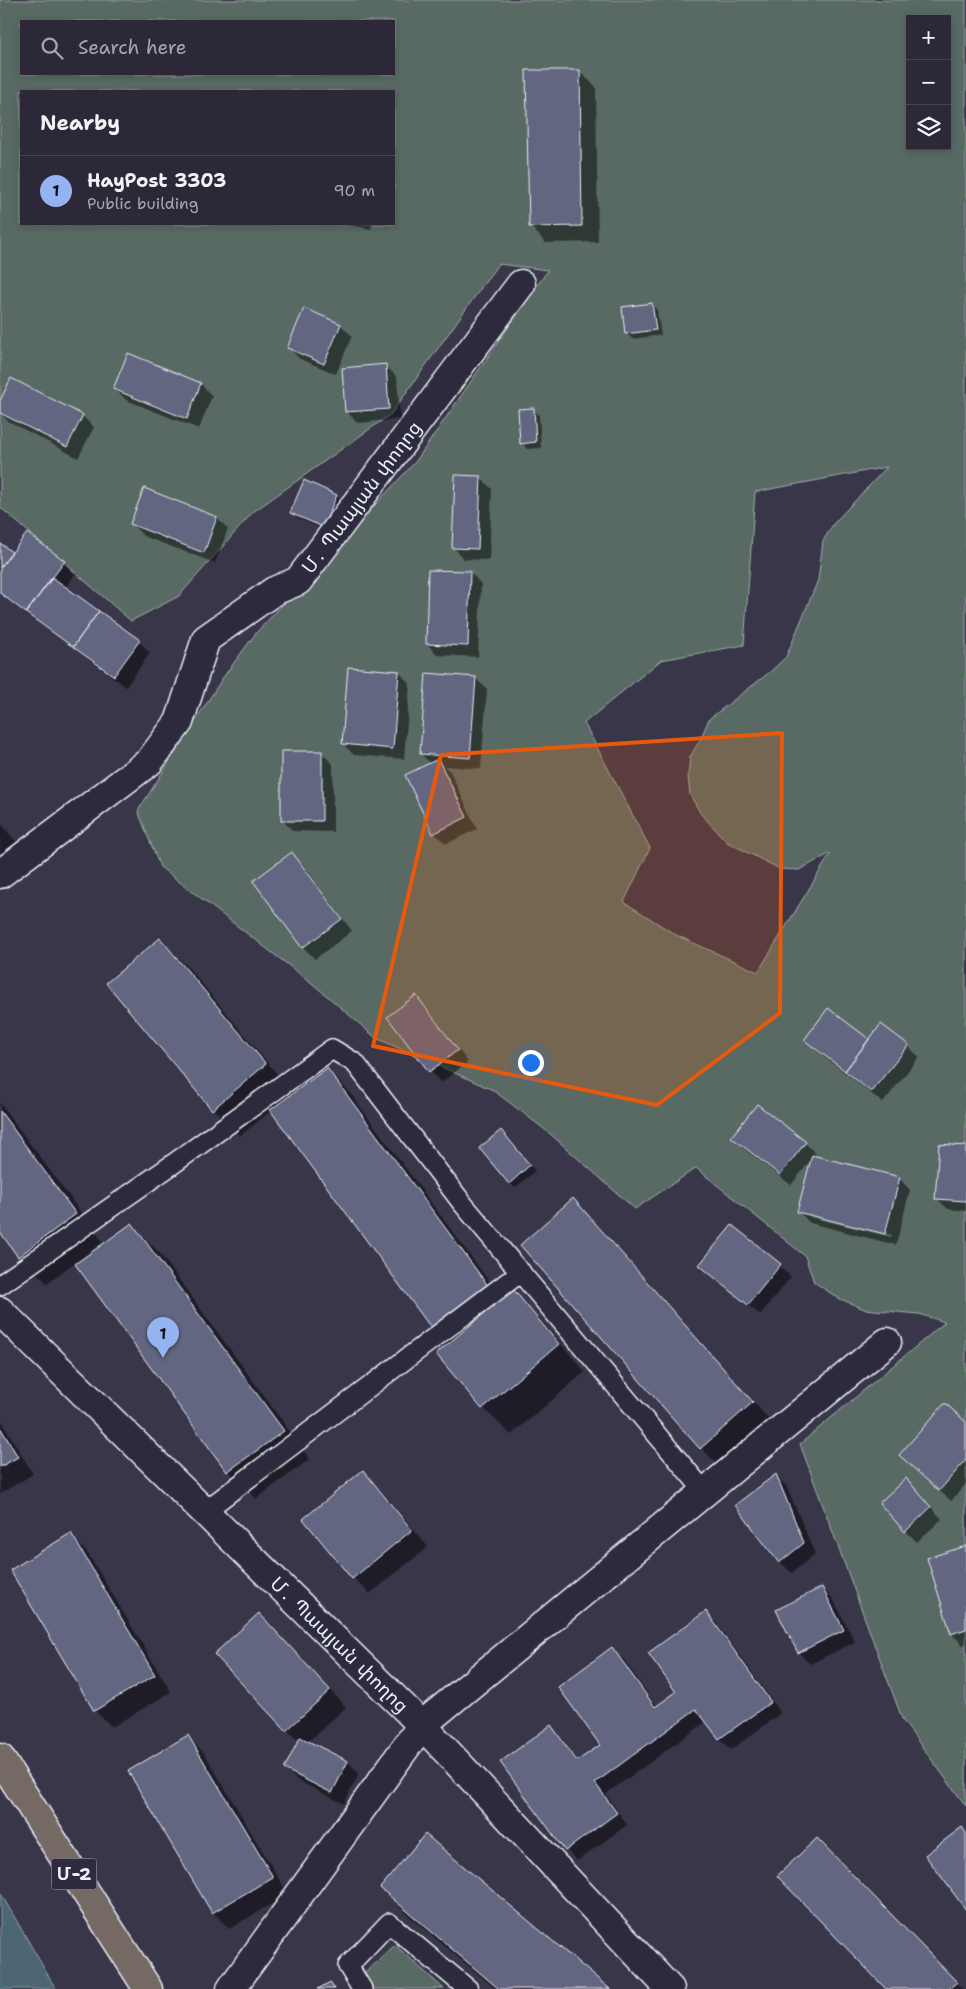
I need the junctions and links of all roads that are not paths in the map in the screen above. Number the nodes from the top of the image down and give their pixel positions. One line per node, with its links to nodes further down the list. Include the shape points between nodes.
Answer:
1 (521, 284): 2 (street, Մ․ Պապյան փողոց, via 298,581 274,591 206,639 179,722 149,762)
2 (0, 874)
3 (520, 1272): 4 (lane, via 463,1204 355,1063 332,1049); 7 (lane); 8 (lane)
4 (0, 1285)
5 (0, 1311): 8 (street, Մ․ Պապյան փողոց)
6 (887, 1342): 7 (street)
7 (705, 1492): 9 (street)
8 (205, 1511): 9 (street, Մ․ Պապյան փողոց)
9 (422, 1725): 11 (street, Մ․ Պապյան փողոց); 13 (street)
10 (0, 1758): 12 (highway, Մ-2)
11 (661, 1986)
12 (148, 1989)
13 (231, 1989)
14 (362, 1989): 15 (lane, via 348,1966 389,1923)
15 (468, 1989)

